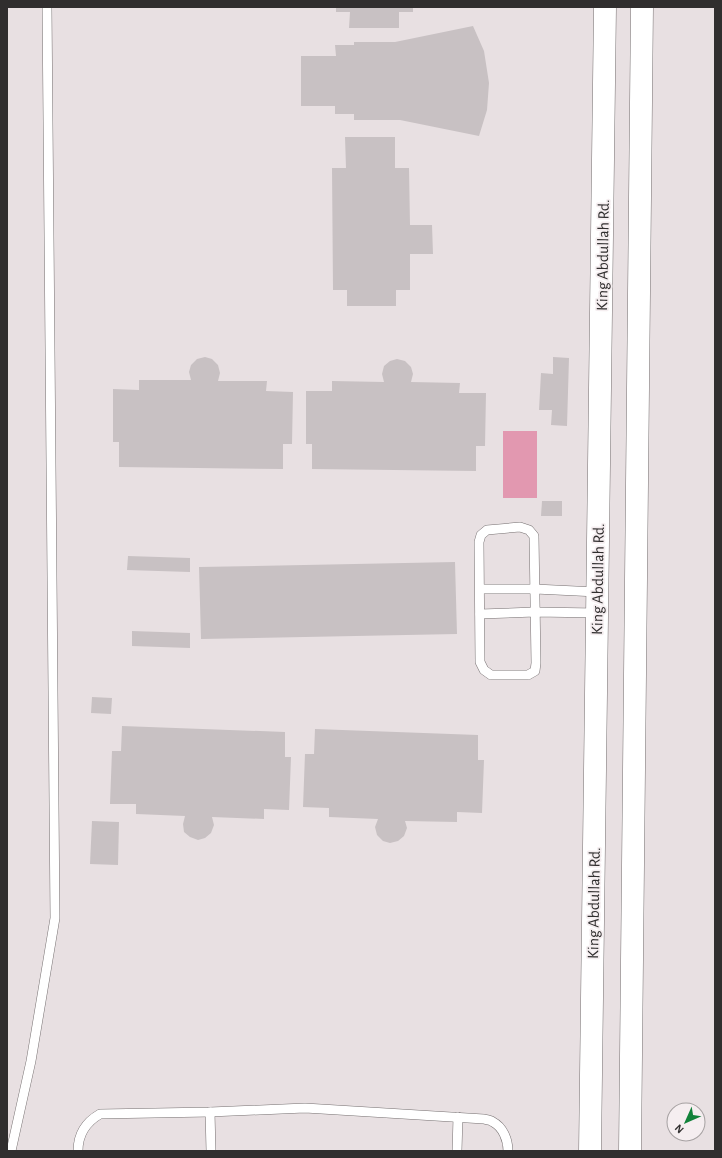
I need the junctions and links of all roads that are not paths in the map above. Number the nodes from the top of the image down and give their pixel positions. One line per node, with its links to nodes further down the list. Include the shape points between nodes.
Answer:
1 (47, 7): 11 (lane, via 55,918 31,1061)
2 (605, 7): 6 (highway, King Abdullah Rd.)
3 (642, 7): 17 (highway)
4 (480, 590): 5 (lane); 5 (lane, via 481,535 487,530 520,527 529,530 534,536); 8 (lane)
5 (535, 590): 6 (lane); 7 (lane)
6 (597, 602): 7 (lane); 16 (highway, King Abdullah Rd.)
7 (535, 612): 8 (lane); 8 (lane, via 536,663 534,671 528,675 491,675 484,670 480,662)
8 (480, 614)
9 (210, 1112): 10 (lane, via 305,1108); 12 (lane, via 100,1114 90,1120 84,1129); 13 (lane)
10 (458, 1117): 14 (lane); 15 (lane, via 493,1122 505,1135)
11 (11, 1151)
12 (78, 1151)
13 (211, 1151)
14 (458, 1151)
15 (508, 1151)
16 (590, 1151)
17 (630, 1151)

